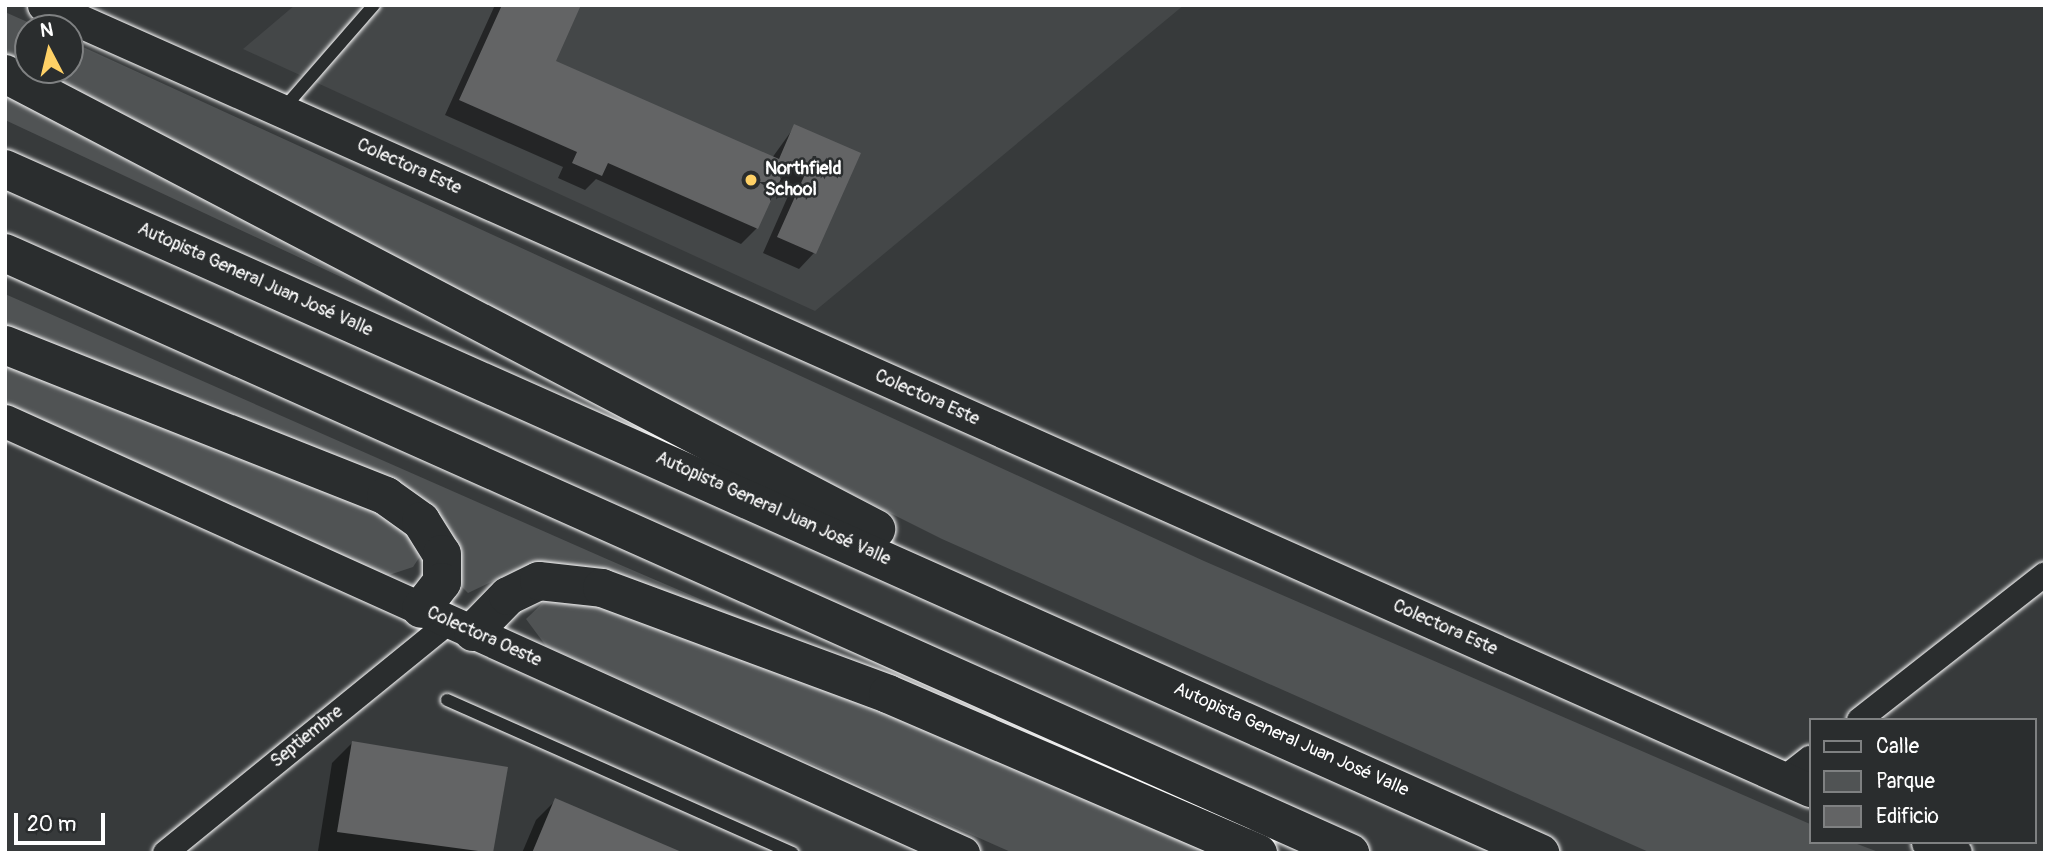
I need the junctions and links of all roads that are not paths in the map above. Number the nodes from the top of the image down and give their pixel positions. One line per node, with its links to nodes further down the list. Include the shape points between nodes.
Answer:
1 (44, 5): 4 (street, Colectora Este)
2 (374, 5): 4 (lane)
3 (5, 74): 11 (highway)
4 (281, 111): 15 (street, Colectora Este)
5 (5, 169): 11 (highway, Autopista General Juan José Valle)
6 (5, 253): 21 (highway)
7 (5, 345): 10 (highway, via 386,496 421,522 442,554)
8 (5, 421): 10 (street, Colectora Oeste)
9 (2045, 575): 13 (street)
10 (448, 621): 17 (street, Septiembre); 19 (street, Colectora Oeste); 20 (highway, via 539,581 602,587 888,694)
11 (1194, 695): 22 (highway, Autopista General Juan José Valle)
12 (447, 700): 18 (lane)
13 (1862, 718)
14 (1808, 762): 15 (street)
15 (1797, 784)
16 (1933, 844): 23 (street)
17 (165, 853)
18 (793, 853)
19 (963, 853)
20 (1258, 853)
21 (1350, 853)
22 (1540, 853)
23 (1955, 853)

